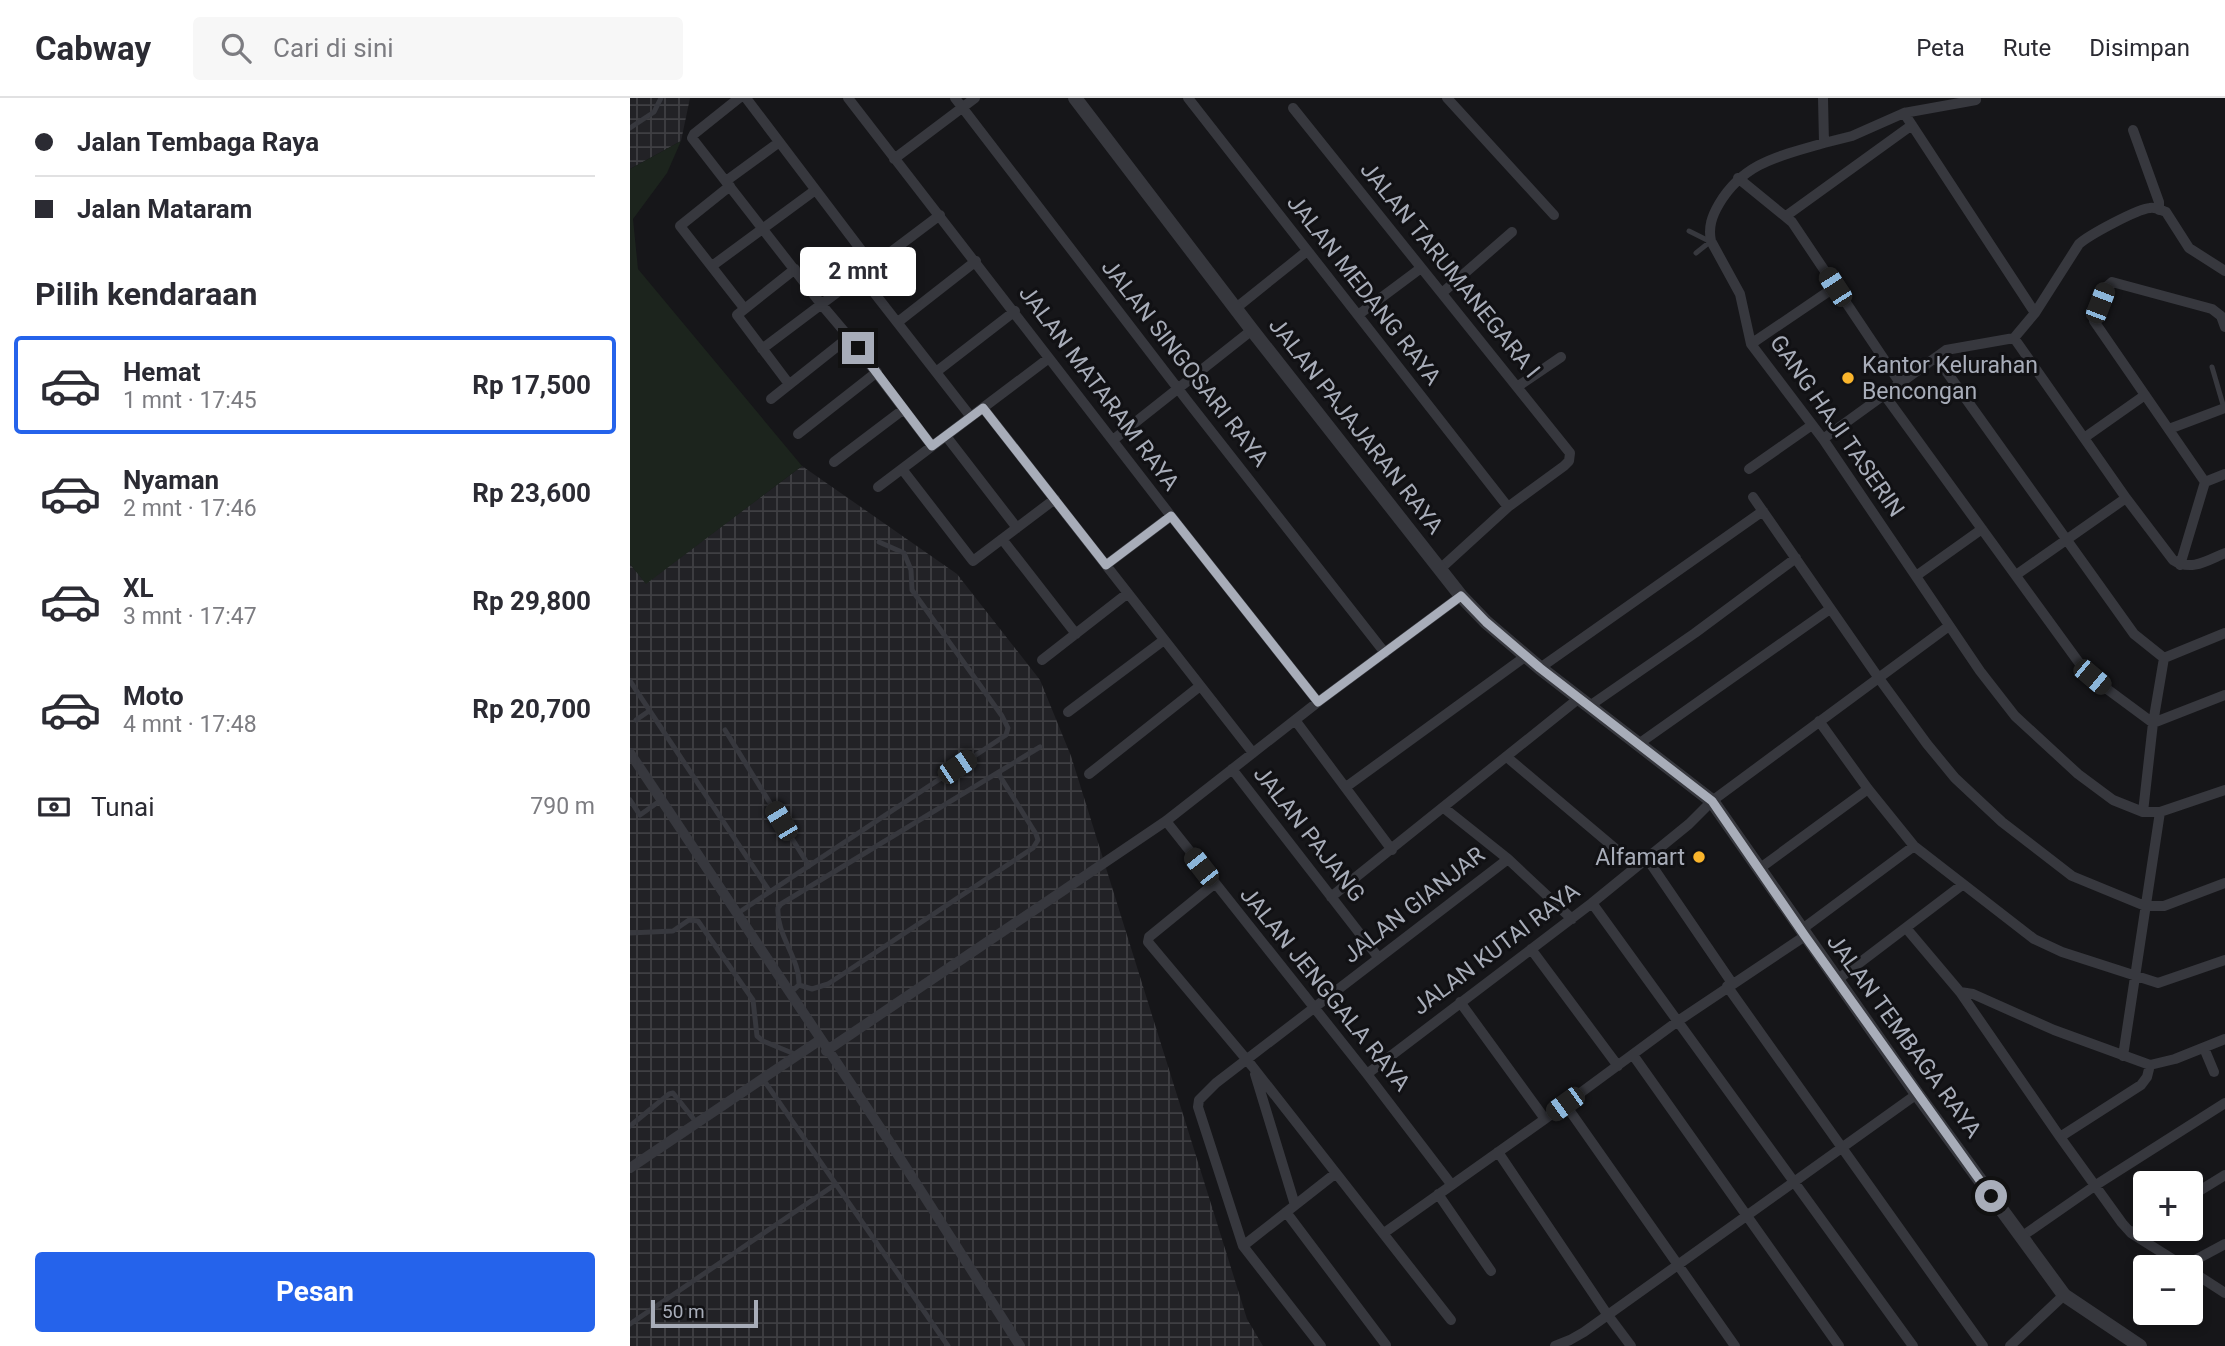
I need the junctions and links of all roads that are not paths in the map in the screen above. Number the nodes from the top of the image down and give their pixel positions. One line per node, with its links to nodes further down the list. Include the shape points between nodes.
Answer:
1 (661, 98): 16 (lane, via 654,112)
2 (739, 98): 22 (street, via 692,138)
3 (746, 98): 18 (street)
4 (848, 98): 20 (street, JALAN MATARAM RAYA)
5 (955, 98): 12 (street, JALAN SINGOSARI RAYA)
6 (975, 98): 12 (street)
7 (1075, 98): 45 (street, JALAN PAJAJARAN RAYA)
8 (1188, 98): 32 (street, JALAN MEDANG RAYA)
9 (1447, 98): 26 (street)
10 (1823, 98): 19 (street)
11 (1976, 100): 14 (street)
12 (963, 108): 20 (street); 65 (street, JALAN SINGOSARI RAYA)
13 (1293, 108): 37 (street, JALAN TARUMANEGARA I)
14 (1904, 113): 15 (street); 19 (street)
15 (1912, 125): 27 (street); 47 (street)
16 (630, 128)
17 (2133, 130): 24 (street)
18 (778, 143): 22 (street); 23 (street)
19 (1824, 143): 21 (street, via 1765,160)
20 (894, 159): 25 (street, JALAN MATARAM RAYA)
21 (1738, 178): 27 (street); 31 (street, via 1712,218)
22 (728, 184): 28 (street); 35 (street, via 680,225)
23 (814, 191): 28 (street); 36 (street)
24 (2159, 210): 39 (street, via 2169,215 2189,248); 47 (street, via 2139,211 2083,240)
25 (940, 215): 34 (street, JALAN MATARAM RAYA); 36 (street)
26 (1554, 215)
27 (1786, 216): 41 (street)
28 (762, 228): 35 (street); 38 (street)
29 (1689, 231): 31 (lane)
30 (1512, 232): 42 (street)
31 (1710, 241): 33 (lane); 54 (street, GANG HAJI TASERIN, via 1741,294)
32 (1307, 251): 45 (street); 48 (street, JALAN MEDANG RAYA)
33 (1696, 253)
34 (976, 261): 46 (street, JALAN MATARAM RAYA); 49 (street)
35 (712, 266): 44 (street)
36 (874, 267): 40 (street)
37 (1421, 268): 42 (street, JALAN TARUMANEGARA I); 48 (street)
38 (795, 269): 43 (street); 44 (street)
39 (2225, 271)
40 (862, 276): 43 (street); 49 (street)
41 (1835, 287): 54 (street); 62 (street)
42 (1442, 293): 64 (street, JALAN TARUMANEGARA I)
43 (821, 304): 52 (street); 55 (street)
44 (744, 307): 55 (street, via 737,315)
45 (1236, 308): 51 (street, JALAN PAJAJARAN RAYA)
46 (1015, 311): 58 (street, JALAN MATARAM RAYA); 61 (street)
47 (2035, 313): 53 (street)
48 (1358, 315): 90 (street, JALAN MEDANG RAYA)
49 (898, 322): 61 (street)
50 (2225, 327): 66 (street, via 2216,312 2112,282 2106,287 2094,321)
51 (1252, 330): 65 (street); 102 (street, JALAN PAJAJARAN RAYA)
52 (849, 337): 60 (street); 63 (street)
53 (2014, 338): 57 (street, via 1951,348); 77 (street)
54 (1751, 344): 73 (street, GANG HAJI TASERIN)
55 (762, 349): 63 (street)
56 (1561, 357): 64 (street)
57 (1936, 357): 62 (street); 96 (street)
58 (1049, 358): 69 (street); 79 (street, JALAN MATARAM RAYA)
59 (2212, 367): 70 (lane)
60 (877, 372): 71 (street); 75 (street)
61 (936, 372): 72 (street)
62 (1899, 383): 78 (street)
63 (789, 384): 68 (street)
64 (1517, 387): 90 (street, JALAN TARUMANEGARA I, via 1568,450 1570,459)
65 (1177, 388): 79 (street); 112 (street, JALAN SINGOSARI RAYA)
66 (2145, 395): 74 (street); 77 (street)
67 (1886, 397): 94 (street)
68 (771, 399)
69 (983, 408): 72 (street); 89 (street)
70 (2224, 408): 74 (street)
71 (904, 409): 80 (street); 81 (street)
72 (971, 417): 76 (street)
73 (1812, 425): 78 (street, GANG HAJI TASERIN); 83 (street)
74 (2169, 429): 85 (street)
75 (798, 434)
76 (946, 436): 80 (street); 93 (street)
77 (2084, 438): 88 (street)
78 (1823, 439): 104 (street, GANG HAJI TASERIN)
79 (1113, 440): 92 (street, JALAN MATARAM RAYA)
80 (932, 446): 82 (street)
81 (834, 462)
82 (902, 468): 86 (street); 95 (street, via 973,561)
83 (1749, 469)
84 (2225, 474): 85 (street)
85 (2204, 482): 101 (street)
86 (878, 487)
87 (1753, 497): 91 (street)
88 (2126, 498): 96 (street); 101 (street)
89 (1055, 499): 93 (street); 100 (street)
90 (1508, 507): 102 (street)
91 (1763, 512): 99 (street); 116 (street)
92 (1171, 516): 100 (street); 121 (street, JALAN MATARAM RAYA)
93 (1017, 528): 95 (street)
94 (1982, 529): 103 (street); 104 (street)
95 (1002, 539): 110 (street)
96 (2067, 539): 103 (street); 114 (street, via 2128,628)
97 (879, 542): 152 (lane, via 904,553 912,590 1008,729 1006,735)
98 (2225, 553): 101 (street, via 2194,565)
99 (1796, 558): 107 (street); 122 (street, via 1695,633)
100 (1106, 565): 105 (street)
101 (2180, 565)
102 (1439, 570): 106 (street, JALAN PAJAJARAN RAYA)
103 (2016, 575): 128 (street, via 2084,670)
104 (1916, 576): 108 (street, GANG HAJI TASERIN)
105 (1128, 593): 110 (street); 111 (street)
106 (1461, 596): 112 (street); 113 (street, JALAN PAJAJARAN RAYA)
107 (1830, 609): 117 (street); 130 (street)
108 (1949, 626): 117 (street, JALAN KUTAI RAYA); 145 (street, GANG HAJI TASERIN, via 2015,716 2061,761 2113,800)
109 (2225, 633): 114 (street)
110 (1076, 634): 115 (street)
111 (1164, 640): 119 (street); 124 (street)
112 (1385, 653): 121 (street)
113 (1527, 656): 116 (street, JALAN PAJAJARAN RAYA); 138 (street)
114 (2164, 658): 128 (street)
115 (1042, 660)
116 (1540, 668): 122 (street, JALAN PAJAJARAN RAYA)
117 (1878, 677): 127 (street, JALAN KUTAI RAYA); 161 (street, via 1955,778 1993,814 2072,876)
118 (630, 681): 123 (lane)
119 (1200, 687): 133 (street); 137 (street)
120 (2225, 695): 128 (street)
121 (1318, 702): 126 (street)
122 (1583, 703): 130 (street, JALAN PAJAJARAN RAYA); 134 (street)
123 (649, 711): 125 (lane); 158 (lane)
124 (1068, 712)
125 (636, 720)
126 (1295, 720): 133 (street); 138 (street)
127 (1819, 721): 139 (street); 143 (street, JALAN KUTAI RAYA)
128 (2153, 723): 145 (street)
129 (725, 730): 152 (lane)
130 (1637, 746): 143 (street, JALAN TEMBAGA RAYA)
131 (1041, 747): 136 (lane)
132 (630, 752): 141 (street)
133 (1253, 753): 135 (street)
134 (1508, 758): 144 (street); 153 (street)
135 (1232, 769): 147 (street); 159 (street, JALAN PAJANG)
136 (998, 773): 173 (lane, via 778,908 799,972); 173 (lane, via 1036,834 1033,848 828,984)
137 (1089, 774)
138 (1346, 788): 149 (street)
139 (1868, 789): 148 (street); 154 (street)
140 (2225, 790): 146 (street)
141 (662, 799): 142 (lane, via 640,814); 162 (street)
142 (630, 800)
143 (1712, 801): 150 (street, JALAN KUTAI RAYA); 154 (street, JALAN TEMBAGA RAYA)
144 (1444, 808): 149 (street); 151 (street)
145 (2143, 812): 146 (street)
146 (2160, 812): 161 (street)
147 (1166, 821): 156 (street, JALAN JENGGALA RAYA); 181 (street)
148 (1914, 846): 157 (street); 166 (street)
149 (1392, 850): 159 (street)
150 (1646, 857): 153 (street, JALAN KUTAI RAYA); 172 (street)
151 (1508, 859): 163 (street); 168 (street, JALAN GIANJAR)
152 (809, 866): 158 (lane)
153 (1636, 866): 160 (street, JALAN KUTAI RAYA)
154 (1759, 869): 166 (street, JALAN TEMBAGA RAYA)
155 (2225, 883): 161 (street, via 2164,906)
156 (1214, 884): 176 (street, JALAN JENGGALA RAYA); 185 (street, via 1148,942)
157 (1962, 885): 164 (street); 170 (street, via 2034,939)
158 (770, 892): 162 (lane)
159 (1331, 897): 168 (street, JALAN PAJANG)
160 (1592, 903): 163 (street, JALAN KUTAI RAYA); 177 (street)
161 (2145, 906): 170 (street)
162 (738, 913): 173 (street)
163 (1572, 919): 167 (street, JALAN KUTAI RAYA)
164 (1906, 928): 171 (street); 174 (street)
165 (630, 933): 182 (lane, via 673,931 689,920 698,920 753,1000 757,1035)
166 (1803, 933): 171 (street, JALAN TEMBAGA RAYA); 172 (street)
167 (1531, 949): 175 (street, JALAN KUTAI RAYA); 187 (street)
168 (1378, 957): 176 (street, JALAN GIANJAR)
169 (2225, 960): 170 (street, via 2164,983)
170 (2135, 976): 184 (street)
171 (1837, 980): 191 (street, JALAN TEMBAGA RAYA)
172 (1730, 985): 177 (street); 198 (street)
173 (794, 988): 179 (street)
174 (1960, 992): 184 (street); 197 (street)
175 (1460, 1002): 189 (street, JALAN KUTAI RAYA); 194 (street)
176 (1314, 1009): 185 (street, JALAN GIANJAR); 189 (street, JALAN JENGGALA RAYA)
177 (1678, 1021): 183 (street); 203 (street)
178 (2225, 1039): 180 (street)
179 (820, 1040): 181 (street); 182 (street)
180 (2203, 1048): 186 (street); 188 (street)
181 (827, 1051): 229 (street)
182 (798, 1055): 190 (street)
183 (1633, 1055): 187 (street); 211 (street)
184 (2123, 1056): 186 (street)
185 (1249, 1063): 201 (street); 209 (street); 216 (street, JALAN GIANJAR, via 1201,1098 1198,1107)
186 (2150, 1065): 197 (street, via 2141,1085)
187 (1618, 1066): 192 (street)
188 (2214, 1072)
189 (1367, 1074): 204 (street, JALAN JENGGALA RAYA)
190 (763, 1079): 195 (street); 205 (lane)
191 (1917, 1094): 198 (street); 214 (street, JALAN TEMBAGA RAYA)
192 (1565, 1104): 194 (street); 219 (street)
193 (2225, 1104): 206 (street)
194 (1545, 1119): 199 (street)
195 (696, 1122): 196 (lane, via 673,1093); 200 (street)
196 (630, 1126)
197 (2060, 1138): 206 (street)
198 (1842, 1146): 203 (street); 236 (street)
199 (1498, 1152): 204 (street); 224 (street)
200 (631, 1164)
201 (1336, 1172): 209 (street); 212 (street)
202 (2225, 1175): 207 (street)
203 (1794, 1181): 211 (street); 235 (street)
204 (1451, 1184): 208 (street)
205 (836, 1185): 226 (lane); 228 (lane)
206 (2096, 1185): 213 (street); 214 (street)
207 (2203, 1189)
208 (1438, 1194): 212 (street); 220 (street)
209 (1295, 1205): 210 (street)
210 (1286, 1212): 216 (street); 227 (street)
211 (1746, 1215): 219 (street); 234 (street)
212 (1384, 1233): 225 (street)
213 (2131, 1233): 217 (street)
214 (2021, 1237): 223 (street, JALAN TEMBAGA RAYA)
215 (2225, 1244): 218 (street)
216 (1243, 1246): 230 (street)
217 (2166, 1255)
218 (2203, 1257)
219 (1678, 1264): 224 (street); 233 (street)
220 (1491, 1271)
221 (2203, 1279): 222 (street)
222 (2225, 1293)
223 (2064, 1296): 237 (street); 238 (street, JALAN TEMBAGA RAYA)
224 (1607, 1314): 231 (street); 232 (street)
225 (1451, 1320)
226 (630, 1324)
227 (1387, 1345)
228 (948, 1346)
229 (1020, 1346)
230 (1321, 1346)
231 (1555, 1346)
232 (1631, 1346)
233 (1735, 1346)
234 (1839, 1346)
235 (1913, 1346)
236 (1983, 1346)
237 (2010, 1346)
238 (2140, 1346)

